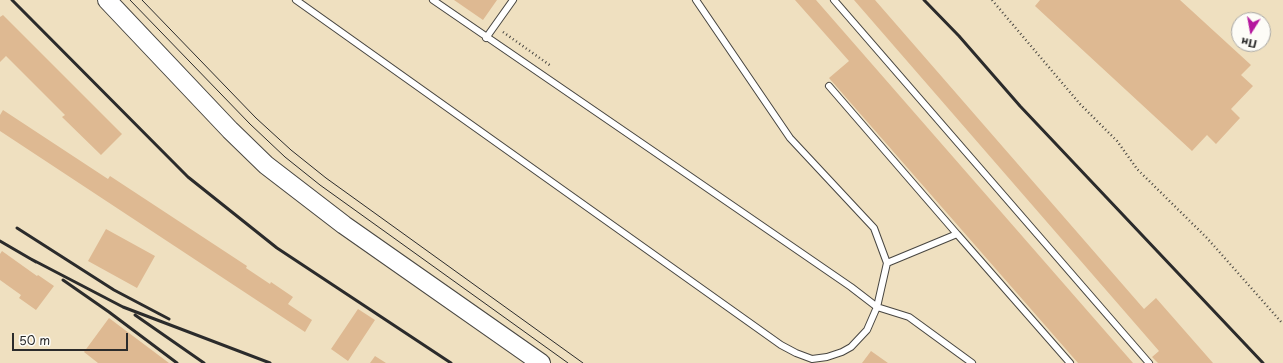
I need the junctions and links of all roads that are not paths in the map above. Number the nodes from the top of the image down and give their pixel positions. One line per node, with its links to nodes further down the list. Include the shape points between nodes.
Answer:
1 (107, 0): 12 (main road, via 266,166 344,225)
2 (296, 0): 11 (lane, via 786,348 812,359 842,352 851,347 867,330)
3 (432, 0): 7 (lane)
4 (513, 0): 7 (lane)
5 (696, 0): 10 (lane, via 790,138 874,228)
6 (834, 0): 15 (lane)
7 (486, 38): 11 (lane)
8 (829, 86): 9 (lane)
9 (957, 234): 10 (lane); 14 (lane)
10 (887, 263): 11 (lane)
11 (877, 307): 13 (lane, via 909,317)
12 (541, 363)
13 (972, 363)
14 (1070, 363)
15 (1148, 363)

